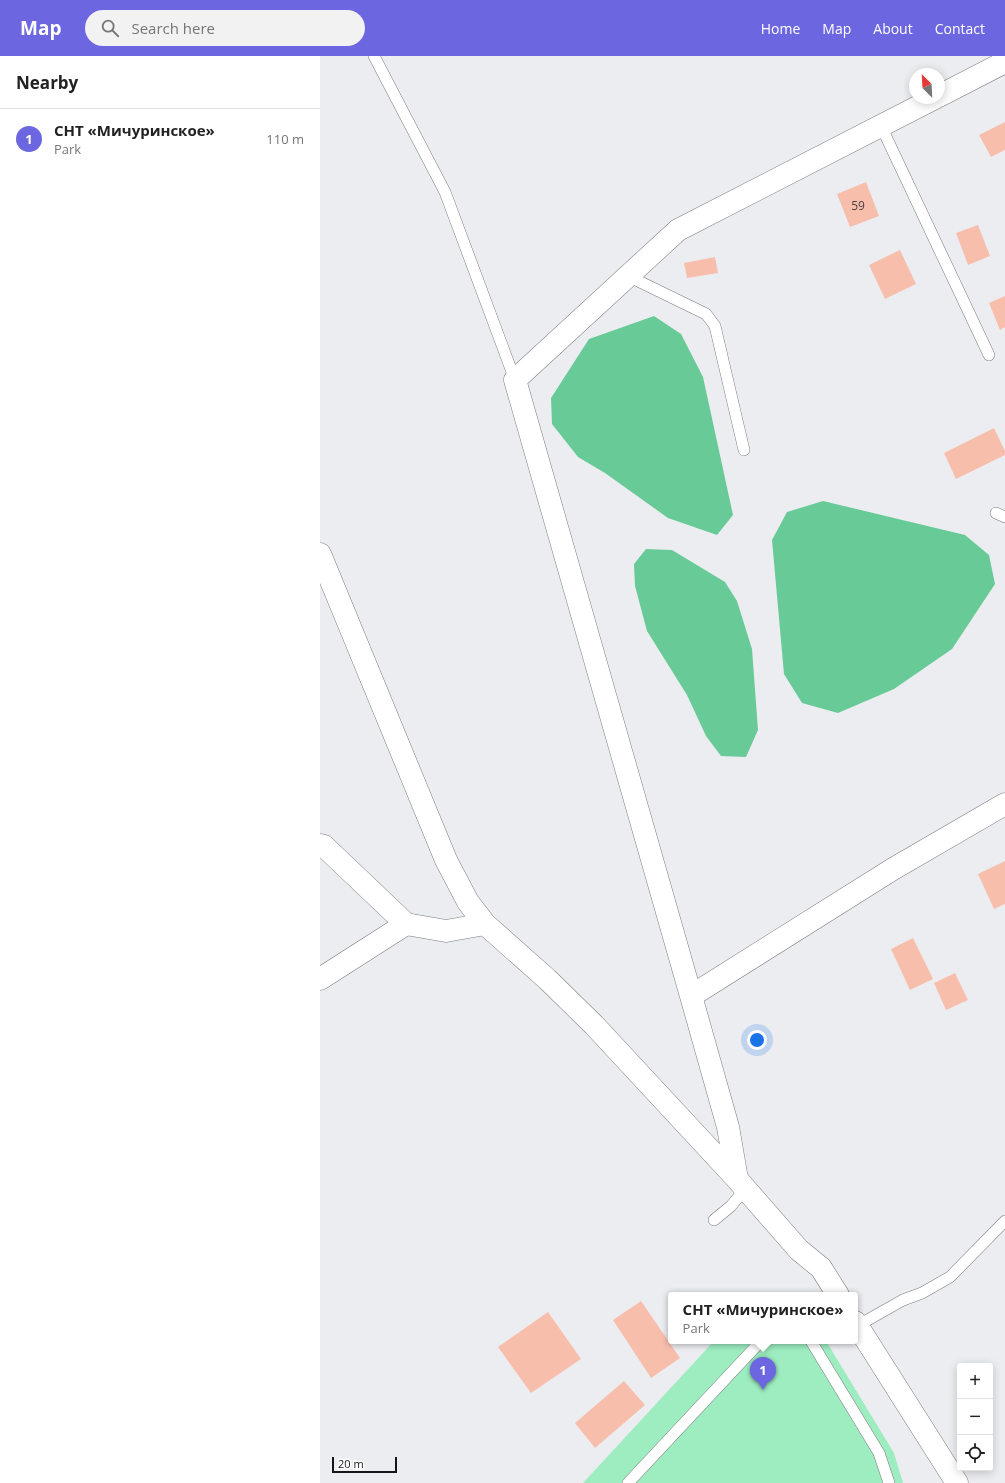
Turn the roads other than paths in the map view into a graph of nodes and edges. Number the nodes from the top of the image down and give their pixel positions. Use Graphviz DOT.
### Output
graph roads {
  1 [pos="374,56"];
  2 [pos="1005,62"];
  3 [pos="945,93"];
  4 [pos="923,104"];
  5 [pos="881,126"];
  6 [pos="628,276"];
  7 [pos="989,355"];
  8 [pos="515,380"];
  9 [pos="744,450"];
  10 [pos="322,562"];
  11 [pos="1005,804"];
  12 [pos="320,845"];
  13 [pos="406,924"];
  14 [pos="485,924"];
  15 [pos="320,979"];
  16 [pos="691,996"];
  17 [pos="741,1184"];
  18 [pos="714,1220"];
  19 [pos="1005,1221"];
  20 [pos="836,1292"];
  21 [pos="858,1323"];
  22 [pos="858,1327"];
  23 [pos="758,1344"];
  24 [pos="812,1344"];
  25 [pos="628,1483"];
  26 [pos="889,1483"];
  27 [pos="957,1483"];
  1 -- 8 [label="lane"];
  2 -- 3 [label="street"];
  4 -- 5 [label="street"];
  5 -- 6 [label="street"];
  5 -- 7 [label="lane"];
  6 -- 8 [label="street"];
  6 -- 9 [label="lane"];
  8 -- 16 [label="street"];
  10 -- 14 [label="street"];
  11 -- 16 [label="street"];
  12 -- 13 [label="street"];
  13 -- 14 [label="street"];
  13 -- 15 [label="street"];
  14 -- 17 [label="street"];
  16 -- 17 [label="street"];
  17 -- 18 [label="lane"];
  17 -- 20 [label="street"];
  19 -- 21 [label="lane"];
  22 -- 27 [label="street"];
  23 -- 25 [label="lane"];
  24 -- 26 [label="lane"];
}
